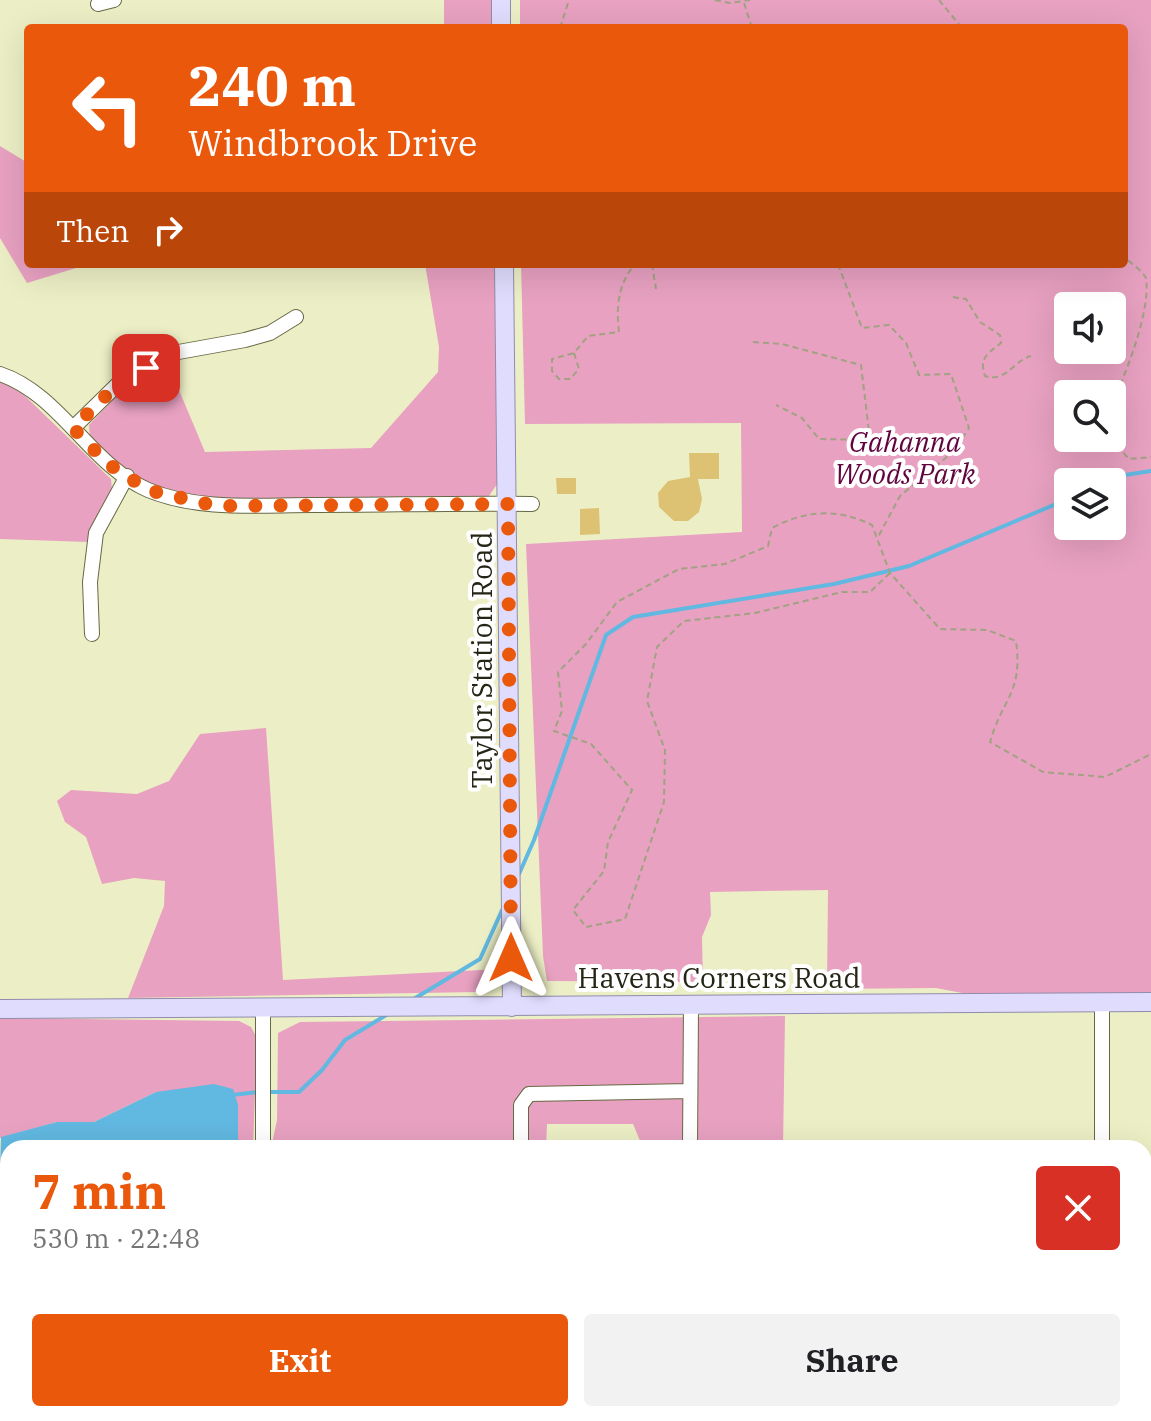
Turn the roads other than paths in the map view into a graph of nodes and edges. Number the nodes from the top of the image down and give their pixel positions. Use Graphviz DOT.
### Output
graph roads {
  1 [pos="114,0"];
  2 [pos="501,0"];
  3 [pos="98,4"];
  4 [pos="501,24"];
  5 [pos="504,268"];
  6 [pos="296,317"];
  7 [pos="0,374"];
  8 [pos="73,428"];
  9 [pos="127,476"];
  10 [pos="508,504"];
  11 [pos="532,504"];
  12 [pos="92,634"];
  13 [pos="1102,1002"];
  14 [pos="1151,1002"];
  15 [pos="691,1006"];
  16 [pos="263,1007"];
  17 [pos="512,1007"];
  18 [pos="0,1009"];
  19 [pos="690,1091"];
  20 [pos="263,1140"];
  21 [pos="521,1140"];
  22 [pos="690,1140"];
  23 [pos="1102,1140"];
  1 -- 3 [label="street"];
  2 -- 4 [label="main road"];
  5 -- 10 [label="main road, Taylor Station Road"];
  6 -- 8 [label="street"];
  7 -- 8 [label="street"];
  8 -- 9 [label="street"];
  9 -- 10 [label="street"];
  9 -- 12 [label="street"];
  10 -- 11 [label="street"];
  10 -- 17 [label="main road, Taylor Station Road"];
  13 -- 14 [label="main road, Havens Corners Road"];
  13 -- 15 [label="main road, Havens Corners Road"];
  13 -- 23 [label="street"];
  15 -- 17 [label="main road, Havens Corners Road"];
  15 -- 19 [label="street"];
  16 -- 17 [label="main road, Havens Corners Road"];
  16 -- 18 [label="main road, Havens Corners Road"];
  16 -- 20 [label="street"];
  19 -- 21 [label="street"];
  19 -- 22 [label="street"];
}
